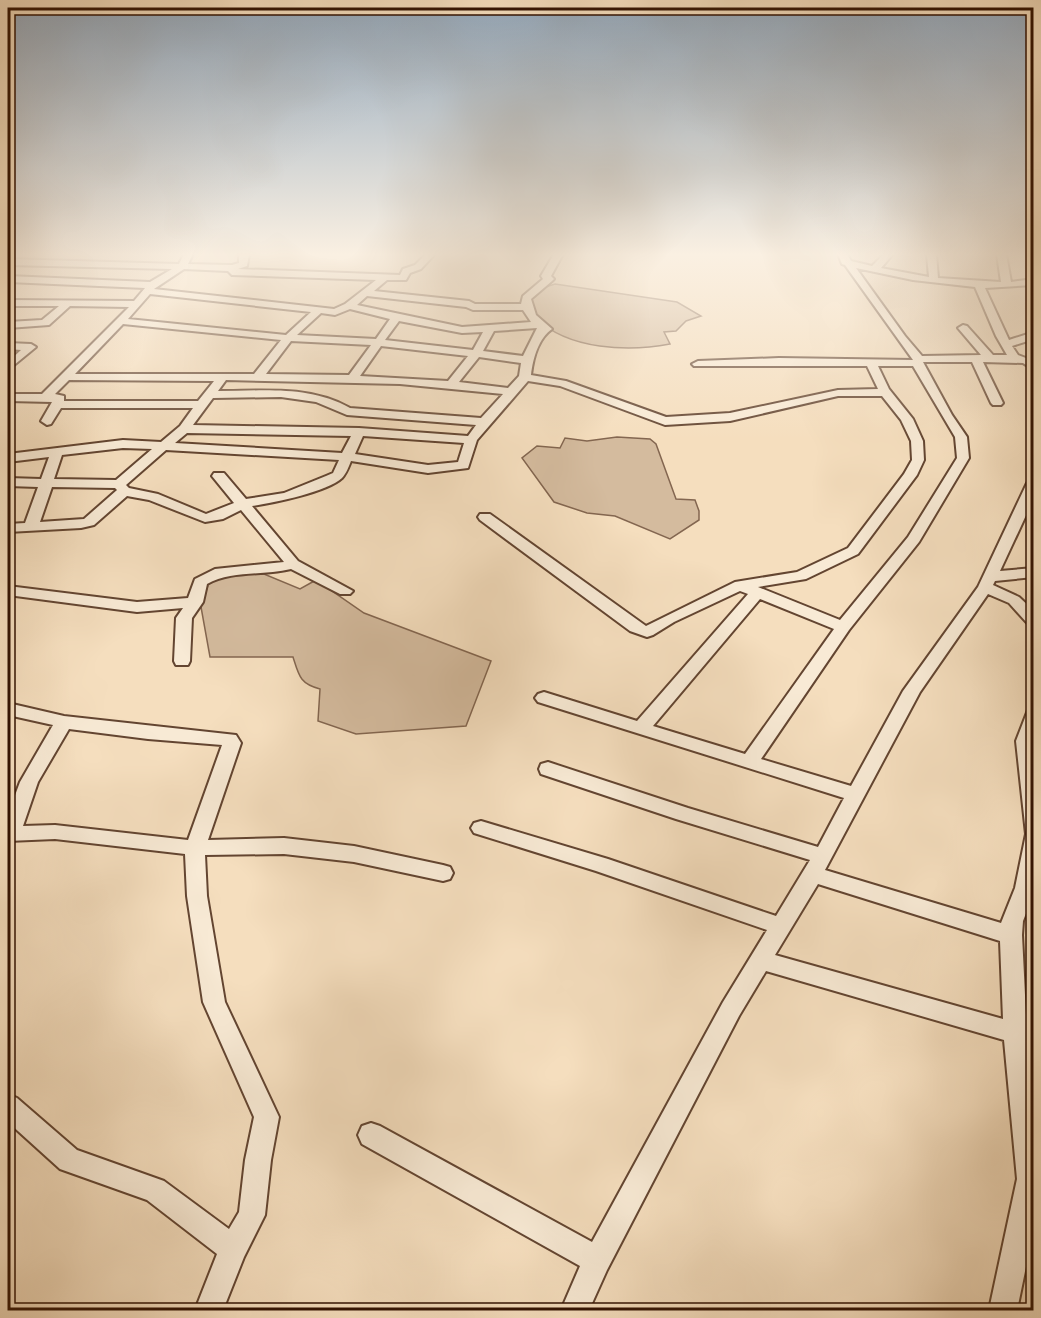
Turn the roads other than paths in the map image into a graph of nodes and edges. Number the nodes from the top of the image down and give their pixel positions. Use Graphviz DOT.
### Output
graph roads {
  1 [pos="54,316"];
  2 [pos="125,316"];
  3 [pos="313,316"];
  4 [pos="397,316"];
  5 [pos="532,316"];
  6 [pos="885,316"];
  7 [pos="992,316"];
  8 [pos="120,321"];
  9 [pos="8,325"];
  10 [pos="540,325"];
  11 [pos="963,328"];
  12 [pos="490,329"];
  13 [pos="1034,335"];
  14 [pos="288,338"];
  15 [pos="377,342"];
  16 [pos="1006,345"];
  17 [pos="8,346"];
  18 [pos="476,354"];
  19 [pos="990,358"];
  20 [pos="1014,358"];
  21 [pos="976,359"];
  22 [pos="527,360"];
  23 [pos="918,361"];
  24 [pos="871,363"];
  25 [pos="698,364"];
  26 [pos="8,367"];
  27 [pos="1034,367"];
  28 [pos="67,377"];
  29 [pos="525,377"];
  30 [pos="257,378"];
  31 [pos="353,378"];
  32 [pos="220,379"];
  33 [pos="452,384"];
  34 [pos="511,392"];
  35 [pos="886,392"];
  36 [pos="46,397"];
  37 [pos="9,400"];
  38 [pos="206,400"];
  39 [pos="997,403"];
  40 [pos="58,404"];
  41 [pos="47,421"];
  42 [pos="484,422"];
  43 [pos="184,429"];
  44 [pos="359,432"];
  45 [pos="471,440"];
  46 [pos="162,446"];
  47 [pos="57,452"];
  48 [pos="348,457"];
  49 [pos="8,458"];
  50 [pos="219,476"];
  51 [pos="8,482"];
  52 [pos="48,482"];
  53 [pos="1034,483"];
  54 [pos="122,487"];
  55 [pos="243,504"];
  56 [pos="485,517"];
  57 [pos="31,527"];
  58 [pos="8,528"];
  59 [pos="293,564"];
  60 [pos="1034,572"];
  61 [pos="987,582"];
  62 [pos="740,585"];
  63 [pos="8,591"];
  64 [pos="345,591"];
  65 [pos="758,592"];
  66 [pos="195,602"];
  67 [pos="1034,621"];
  68 [pos="843,627"];
  69 [pos="182,661"];
  70 [pos="544,698"];
  71 [pos="8,709"];
  72 [pos="1034,714"];
  73 [pos="64,722"];
  74 [pos="640,729"];
  75 [pos="1029,741"];
  76 [pos="748,763"];
  77 [pos="548,769"];
  78 [pos="856,795"];
  79 [pos="481,828"];
  80 [pos="1034,830"];
  81 [pos="1034,838"];
  82 [pos="195,848"];
  83 [pos="817,865"];
  84 [pos="443,873"];
  85 [pos="1029,890"];
  86 [pos="781,926"];
  87 [pos="1011,935"];
  88 [pos="760,960"];
  89 [pos="1022,1035"];
  90 [pos="8,1106"];
  91 [pos="371,1135"];
  92 [pos="233,1249"];
  93 [pos="597,1260"];
  94 [pos="209,1311"];
  95 [pos="575,1311"];
  96 [pos="1004,1311"];
  1 -- 9 [label="street"];
  2 -- 8 [label="street"];
  3 -- 14 [label="street"];
  4 -- 12 [label="street"];
  4 -- 15 [label="street"];
  5 -- 10 [label="street"];
  6 -- 23 [label="street"];
  7 -- 16 [label="street"];
  8 -- 14 [label="street"];
  8 -- 28 [label="street"];
  10 -- 12 [label="street"];
  10 -- 22 [label="street"];
  11 -- 19 [label="street"];
  12 -- 18 [label="street"];
  13 -- 16 [label="street"];
  14 -- 15 [label="street"];
  14 -- 30 [label="street"];
  15 -- 18 [label="street"];
  15 -- 31 [label="street"];
  16 -- 20 [label="street"];
  17 -- 26 [label="street"];
  18 -- 22 [label="street"];
  18 -- 33 [label="street"];
  19 -- 20 [label="street"];
  19 -- 21 [label="street"];
  20 -- 27 [label="street"];
  21 -- 23 [label="street"];
  21 -- 39 [label="street"];
  22 -- 29 [label="street"];
  23 -- 24 [label="street"];
  23 -- 68 [label="street"];
  24 -- 25 [label="street"];
  24 -- 35 [label="street"];
  28 -- 32 [label="street"];
  28 -- 36 [label="street"];
  29 -- 34 [label="street"];
  29 -- 35 [label="street"];
  30 -- 31 [label="street"];
  30 -- 32 [label="street"];
  31 -- 33 [label="street"];
  32 -- 38 [label="street"];
  33 -- 34 [label="street"];
  34 -- 42 [label="street"];
  35 -- 62 [label="street"];
  36 -- 37 [label="street"];
  36 -- 40 [label="street"];
  38 -- 40 [label="street"];
  38 -- 42 [label="street"];
  38 -- 43 [label="street"];
  40 -- 41 [label="street"];
  42 -- 45 [label="street"];
  43 -- 44 [label="street"];
  43 -- 46 [label="street"];
  44 -- 45 [label="street"];
  44 -- 48 [label="street"];
  45 -- 48 [label="street"];
  46 -- 47 [label="street"];
  46 -- 48 [label="street"];
  46 -- 54 [label="street"];
  47 -- 49 [label="street"];
  47 -- 52 [label="street"];
  48 -- 55 [label="street"];
  50 -- 55 [label="street"];
  51 -- 52 [label="street"];
  52 -- 54 [label="street"];
  52 -- 57 [label="street"];
  53 -- 61 [label="street"];
  54 -- 55 [label="street"];
  54 -- 57 [label="street"];
  55 -- 59 [label="street"];
  56 -- 62 [label="street"];
  57 -- 58 [label="street"];
  59 -- 64 [label="street"];
  59 -- 66 [label="street"];
  60 -- 61 [label="street"];
  61 -- 67 [label="street"];
  61 -- 78 [label="street"];
  62 -- 65 [label="street"];
  63 -- 66 [label="street"];
  65 -- 68 [label="street"];
  65 -- 74 [label="street"];
  66 -- 69 [label="street"];
  68 -- 76 [label="street"];
  70 -- 74 [label="street"];
  71 -- 73 [label="street"];
  72 -- 75 [label="street"];
  73 -- 82 [label="street"];
  73 -- 82 [label="street"];
  74 -- 76 [label="street"];
  75 -- 80 [label="street"];
  76 -- 78 [label="street"];
  77 -- 83 [label="street"];
  78 -- 83 [label="street"];
  79 -- 86 [label="street"];
  81 -- 85 [label="street"];
  82 -- 84 [label="street"];
  82 -- 92 [label="street"];
  83 -- 86 [label="street"];
  83 -- 87 [label="street"];
  85 -- 87 [label="street"];
  86 -- 88 [label="street"];
  87 -- 89 [label="street"];
  88 -- 89 [label="street"];
  88 -- 93 [label="street"];
  89 -- 96 [label="street"];
  90 -- 92 [label="street"];
  91 -- 93 [label="street"];
  92 -- 94 [label="street"];
  93 -- 95 [label="street"];
}
